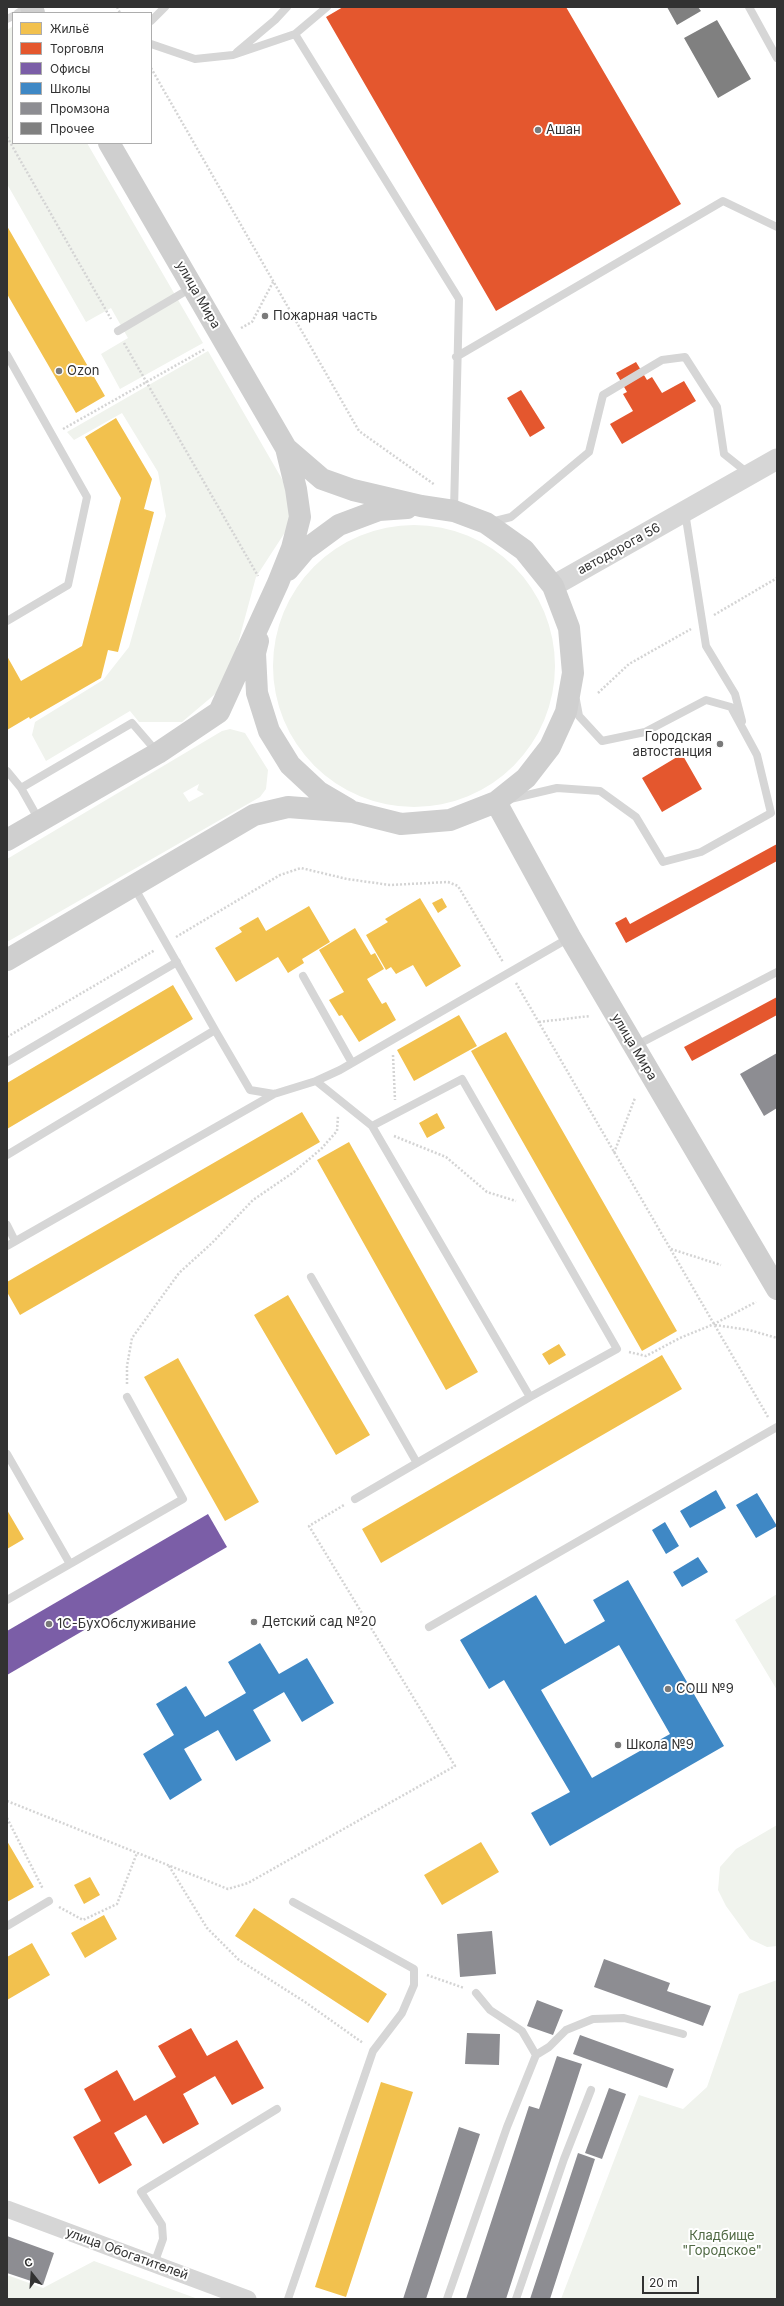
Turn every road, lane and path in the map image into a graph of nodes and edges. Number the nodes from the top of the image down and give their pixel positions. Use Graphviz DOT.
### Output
graph roads {
  1 [pos="30,7"];
  2 [pos="165,7"];
  3 [pos="287,7"];
  4 [pos="327,7"];
  5 [pos="749,7"];
  6 [pos="20,12"];
  7 [pos="152,20"];
  8 [pos="295,34"];
  9 [pos="152,44"];
  10 [pos="233,55"];
  11 [pos="777,58"];
  12 [pos="152,70"];
  13 [pos="7,137"];
  14 [pos="110,144"];
  15 [pos="777,226"];
  16 [pos="193,287"];
  17 [pos="118,332"];
  18 [pos="7,355"];
  19 [pos="456,357"];
  20 [pos="146,382"];
  21 [pos="52,435"];
  22 [pos="286,448"];
  23 [pos="777,459"];
  24 [pos="750,475"];
  25 [pos="435,484"];
  26 [pos="421,506"];
  27 [pos="454,511"];
  28 [pos="685,512"];
  29 [pos="486,523"];
  30 [pos="777,578"];
  31 [pos="553,586"];
  32 [pos="271,598"];
  33 [pos="7,621"];
  34 [pos="702,622"];
  35 [pos="573,674"];
  36 [pos="598,693"];
  37 [pos="744,730"];
  38 [pos="158,753"];
  39 [pos="7,771"];
  40 [pos="21,788"];
  41 [pos="496,802"];
  42 [pos="353,812"];
  43 [pos="40,821"];
  44 [pos="7,840"];
  45 [pos="134,887"];
  46 [pos="570,937"];
  47 [pos="166,943"];
  48 [pos="7,960"];
  49 [pos="177,962"];
  50 [pos="510,972"];
  51 [pos="777,972"];
  52 [pos="303,976"];
  53 [pos="590,1016"];
  54 [pos="539,1022"];
  55 [pos="215,1030"];
  56 [pos="7,1037"];
  57 [pos="391,1040"];
  58 [pos="634,1046"];
  59 [pos="7,1062"];
  60 [pos="352,1063"];
  61 [pos="316,1081"];
  62 [pos="274,1094"];
  63 [pos="635,1098"];
  64 [pos="340,1100"];
  65 [pos="396,1114"];
  66 [pos="372,1126"];
  67 [pos="614,1152"];
  68 [pos="7,1155"];
  69 [pos="534,1206"];
  70 [pos="7,1225"];
  71 [pos="15,1241"];
  72 [pos="7,1246"];
  73 [pos="670,1249"];
  74 [pos="721,1265"];
  75 [pos="311,1277"];
  76 [pos="777,1287"];
  77 [pos="756,1302"];
  78 [pos="714,1324"];
  79 [pos="777,1338"];
  80 [pos="617,1349"];
  81 [pos="127,1397"];
  82 [pos="530,1398"];
  83 [pos="776,1428"];
  84 [pos="7,1454"];
  85 [pos="417,1463"];
  86 [pos="355,1499"];
  87 [pos="70,1564"];
  88 [pos="7,1600"];
  89 [pos="429,1627"];
  90 [pos="7,1801"];
  91 [pos="7,1818"];
  92 [pos="137,1853"];
  93 [pos="169,1866"];
  94 [pos="49,1901"];
  95 [pos="293,1902"];
  96 [pos="7,1926"];
  97 [pos="414,1972"];
  98 [pos="476,1993"];
  99 [pos="683,2034"];
  100 [pos="373,2050"];
  101 [pos="536,2054"];
  102 [pos="591,2090"];
  103 [pos="277,2108"];
  104 [pos="7,2209"];
  105 [pos="154,2264"];
  106 [pos="248,2299"];
  107 [pos="288,2299"];
  108 [pos="447,2299"];
  109 [pos="516,2299"];
  1 -- 6 [label="lane"];
  2 -- 7 [label="lane"];
  3 -- 10 [label="lane"];
  4 -- 8 [label="lane"];
  5 -- 11 [label="lane"];
  8 -- 10 [label="lane"];
  8 -- 19 [label="lane"];
  9 -- 10 [label="lane"];
  12 -- 25 [label="path"];
  13 -- 17 [label="path"];
  14 -- 16 [label="main road, улица Мира"];
  15 -- 19 [label="lane"];
  16 -- 17 [label="lane"];
  16 -- 22 [label="main road, улица Мира"];
  17 -- 20 [label="path"];
  18 -- 21 [label="lane"];
  19 -- 27 [label="lane"];
  20 -- 21 [label="path"];
  20 -- 32 [label="path"];
  21 -- 33 [label="lane"];
  22 -- 26 [label="main road"];
  22 -- 32 [label="main road"];
  23 -- 24 [label="street"];
  24 -- 28 [label="street"];
  24 -- 29 [label="lane"];
  26 -- 27 [label="main road"];
  26 -- 32 [label="main road"];
  27 -- 29 [label="main road"];
  28 -- 31 [label="street, автодорога 56"];
  28 -- 34 [label="lane"];
  29 -- 31 [label="main road"];
  30 -- 34 [label="path"];
  31 -- 35 [label="main road"];
  32 -- 38 [label="main road"];
  32 -- 42 [label="main road"];
  34 -- 36 [label="path"];
  34 -- 37 [label="lane"];
  35 -- 37 [label="lane"];
  35 -- 41 [label="main road"];
  37 -- 41 [label="lane"];
  38 -- 40 [label="lane"];
  38 -- 43 [label="main road"];
  39 -- 40 [label="lane"];
  40 -- 43 [label="lane"];
  41 -- 42 [label="main road"];
  41 -- 46 [label="main road, улица Мира"];
  42 -- 45 [label="main road"];
  43 -- 44 [label="main road"];
  45 -- 47 [label="lane"];
  45 -- 48 [label="main road"];
  46 -- 50 [label="lane"];
  46 -- 58 [label="main road, улица Мира"];
  47 -- 49 [label="lane"];
  47 -- 50 [label="path"];
  47 -- 56 [label="path"];
  49 -- 55 [label="lane"];
  49 -- 59 [label="lane"];
  50 -- 54 [label="path"];
  50 -- 57 [label="lane"];
  51 -- 58 [label="lane"];
  52 -- 60 [label="lane"];
  53 -- 54 [label="path"];
  54 -- 67 [label="path"];
  55 -- 62 [label="lane"];
  55 -- 68 [label="lane"];
  57 -- 60 [label="lane"];
  57 -- 65 [label="path"];
  58 -- 76 [label="main road, улица Мира"];
  60 -- 61 [label="lane"];
  61 -- 62 [label="lane"];
  61 -- 64 [label="lane"];
  62 -- 71 [label="lane"];
  63 -- 67 [label="path"];
  64 -- 66 [label="lane"];
  64 -- 81 [label="path"];
  65 -- 66 [label="lane"];
  65 -- 69 [label="lane"];
  66 -- 69 [label="path"];
  66 -- 82 [label="lane"];
  67 -- 73 [label="path"];
  69 -- 80 [label="lane"];
  70 -- 71 [label="lane"];
  71 -- 72 [label="lane"];
  73 -- 74 [label="path"];
  73 -- 78 [label="path"];
  75 -- 85 [label="lane"];
  77 -- 78 [label="path"];
  78 -- 79 [label="path"];
  78 -- 80 [label="path"];
  78 -- 83 [label="path"];
  80 -- 82 [label="lane"];
  81 -- 87 [label="lane"];
  82 -- 85 [label="lane"];
  83 -- 89 [label="lane"];
  84 -- 87 [label="lane"];
  85 -- 86 [label="lane"];
  86 -- 93 [label="path"];
  87 -- 88 [label="lane"];
  90 -- 92 [label="path"];
  91 -- 94 [label="path"];
  92 -- 93 [label="path"];
  92 -- 94 [label="path"];
  93 -- 100 [label="path"];
  94 -- 96 [label="lane"];
  95 -- 97 [label="lane"];
  97 -- 98 [label="path"];
  97 -- 100 [label="lane"];
  98 -- 101 [label="lane"];
  99 -- 101 [label="lane"];
  100 -- 107 [label="lane"];
  101 -- 108 [label="lane"];
  102 -- 109 [label="lane"];
  103 -- 105 [label="lane"];
  104 -- 105 [label="street, улица Обогатителей"];
  105 -- 106 [label="street, улица Обогатителей"];
}
